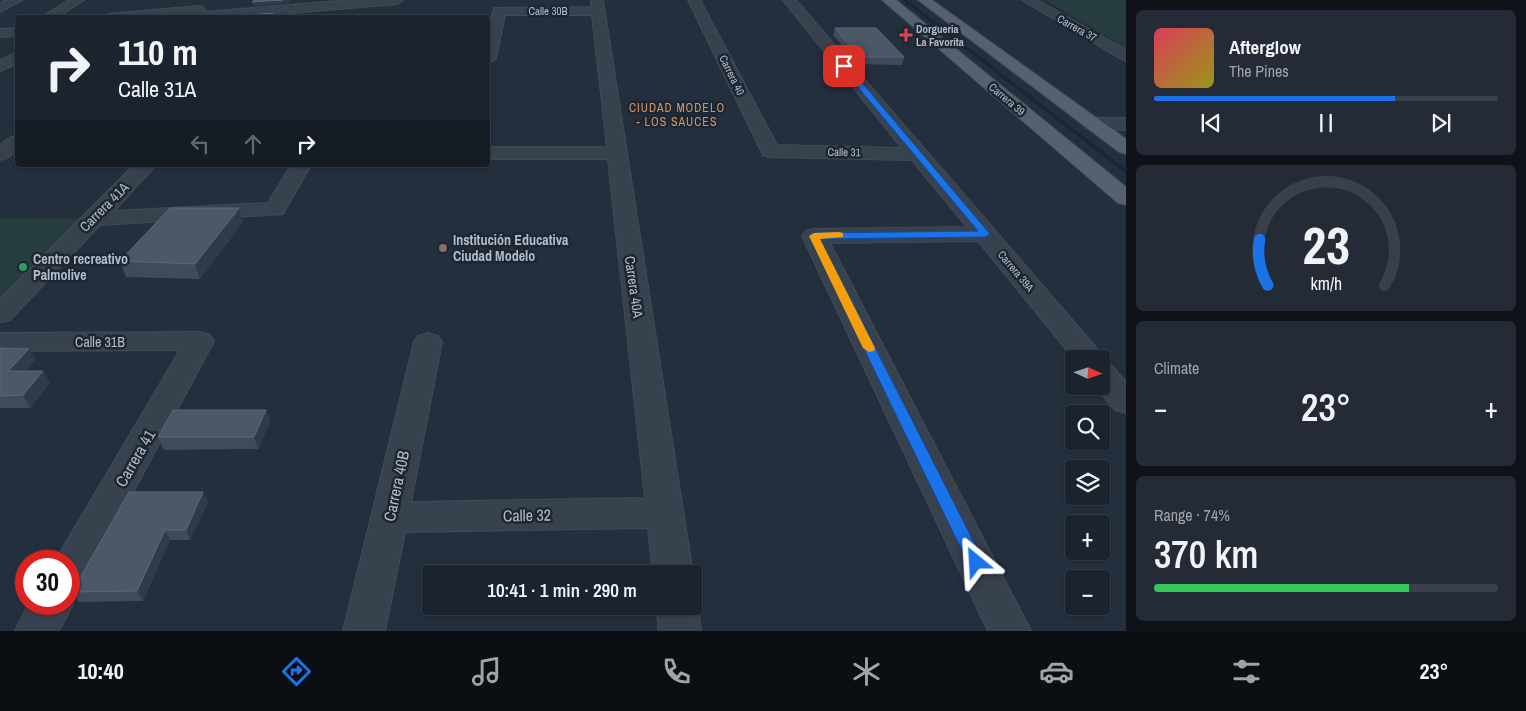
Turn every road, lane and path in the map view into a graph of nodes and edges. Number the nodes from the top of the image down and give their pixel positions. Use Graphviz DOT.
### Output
graph roads {
  1 [pos="16,0"];
  2 [pos="78,0"];
  3 [pos="198,0"];
  4 [pos="322,0"];
  5 [pos="390,0"];
  6 [pos="397,0"];
  7 [pos="694,0"];
  8 [pos="789,0"];
  9 [pos="888,0"];
  10 [pos="924,0"];
  11 [pos="1028,0"];
  12 [pos="305,3"];
  13 [pos="598,5"];
  14 [pos="0,8"];
  15 [pos="51,15"];
  16 [pos="179,15"];
  17 [pos="294,15"];
  18 [pos="15,25"];
  19 [pos="0,27"];
  20 [pos="15,32"];
  21 [pos="0,33"];
  22 [pos="490,49"];
  23 [pos="1126,56"];
  24 [pos="1093,124"];
  25 [pos="1126,124"];
  26 [pos="15,143"];
  27 [pos="1126,148"];
  28 [pos="770,151"];
  29 [pos="490,153"];
  30 [pos="616,153"];
  31 [pos="0,154"];
  32 [pos="918,154"];
  33 [pos="144,167"];
  34 [pos="299,167"];
  35 [pos="1126,198"];
  36 [pos="92,219"];
  37 [pos="985,234"];
  38 [pos="0,314"];
  39 [pos="0,342"];
  40 [pos="200,342"];
  41 [pos="428,342"];
  42 [pos="1082,350"];
  43 [pos="1110,383"];
  44 [pos="1126,402"];
  45 [pos="665,513"];
  46 [pos="389,518"];
  47 [pos="80,555"];
  48 [pos="672,565"];
  49 [pos="45,615"];
  50 [pos="678,615"];
  51 [pos="36,631"];
  52 [pos="364,631"];
  53 [pos="680,631"];
  54 [pos="1010,631"];
  1 -- 14 [label="street"];
  2 -- 15 [label="street"];
  3 -- 16 [label="street"];
  4 -- 12 [label="street"];
  5 -- 6 [label="street"];
  5 -- 12 [label="street"];
  7 -- 28 [label="street, Carrera 40"];
  8 -- 32 [label="street, Carrera 39A"];
  9 -- 35 [label="main road, Carrera 39"];
  10 -- 24 [label="main road"];
  11 -- 23 [label="street, Carrera 37"];
  12 -- 16 [label="street"];
  12 -- 17 [label="street"];
  13 -- 22 [label="street, Calle 30B"];
  13 -- 30 [label="street, Carrera 40A"];
  18 -- 19 [label="street"];
  20 -- 21 [label="street"];
  24 -- 25 [label="street"];
  24 -- 27 [label="main road"];
  26 -- 31 [label="street"];
  28 -- 32 [label="street, Calle 31"];
  29 -- 30 [label="street"];
  30 -- 45 [label="street, Carrera 40A"];
  32 -- 37 [label="street, Carrera 39A"];
  33 -- 36 [label="street, Carrera 41A"];
  34 -- 36 [label="street"];
  36 -- 38 [label="street, Carrera 41A"];
  37 -- 42 [label="street, Carrera 39A"];
  37 -- 54 [label="street"];
  39 -- 40 [label="street, Calle 31B"];
  40 -- 47 [label="street, Carrera 41"];
  41 -- 46 [label="street, Carrera 40B"];
  43 -- 44 [label="street"];
  45 -- 46 [label="street, Calle 32"];
  45 -- 48 [label="street, Carrera 40A"];
  46 -- 52 [label="street, Carrera 40B"];
  49 -- 51 [label="street"];
  50 -- 53 [label="street"];
}
